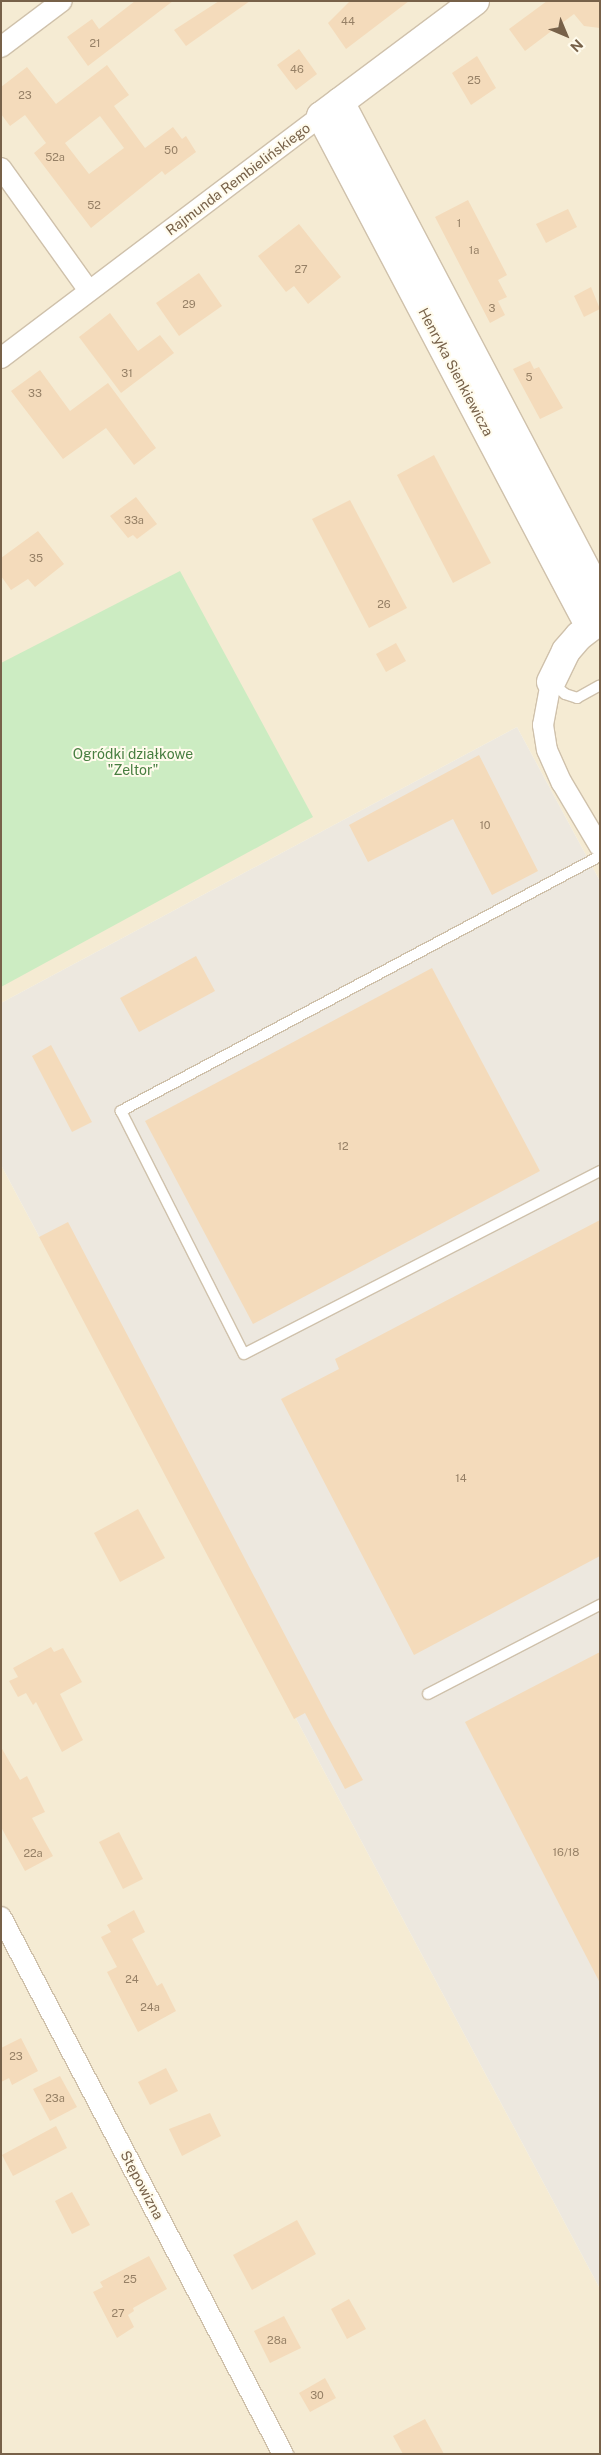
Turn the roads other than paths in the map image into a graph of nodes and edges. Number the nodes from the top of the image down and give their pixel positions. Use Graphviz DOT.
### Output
graph roads {
  1 [pos="62,1"];
  2 [pos="475,1"];
  3 [pos="1,47"];
  4 [pos="330,109"];
  5 [pos="1,168"];
  6 [pos="89,290"];
  7 [pos="1,358"];
  8 [pos="600,596"];
  9 [pos="595,624"];
  10 [pos="551,682"];
  11 [pos="600,685"];
  12 [pos="600,847"];
  13 [pos="600,856"];
  14 [pos="600,1171"];
  15 [pos="600,1606"];
  16 [pos="428,1694"];
  17 [pos="1,1917"];
  18 [pos="283,2454"];
  1 -- 3 [label="street"];
  2 -- 4 [label="street, Rajmunda Rembielińskiego"];
  4 -- 6 [label="street, Rajmunda Rembielińskiego"];
  4 -- 8 [label="street, Henryka Sienkiewicza"];
  4 -- 9 [label="street, Henryka Sienkiewicza"];
  5 -- 6 [label="street"];
  6 -- 7 [label="street, Rajmunda Rembielińskiego"];
  9 -- 10 [label="street, Henryka Sienkiewicza"];
  10 -- 11 [label="lane"];
  10 -- 12 [label="street, Henryka Sienkiewicza"];
  13 -- 14 [label="lane"];
  15 -- 16 [label="lane"];
  17 -- 18 [label="street, Stępowizna"];
}
